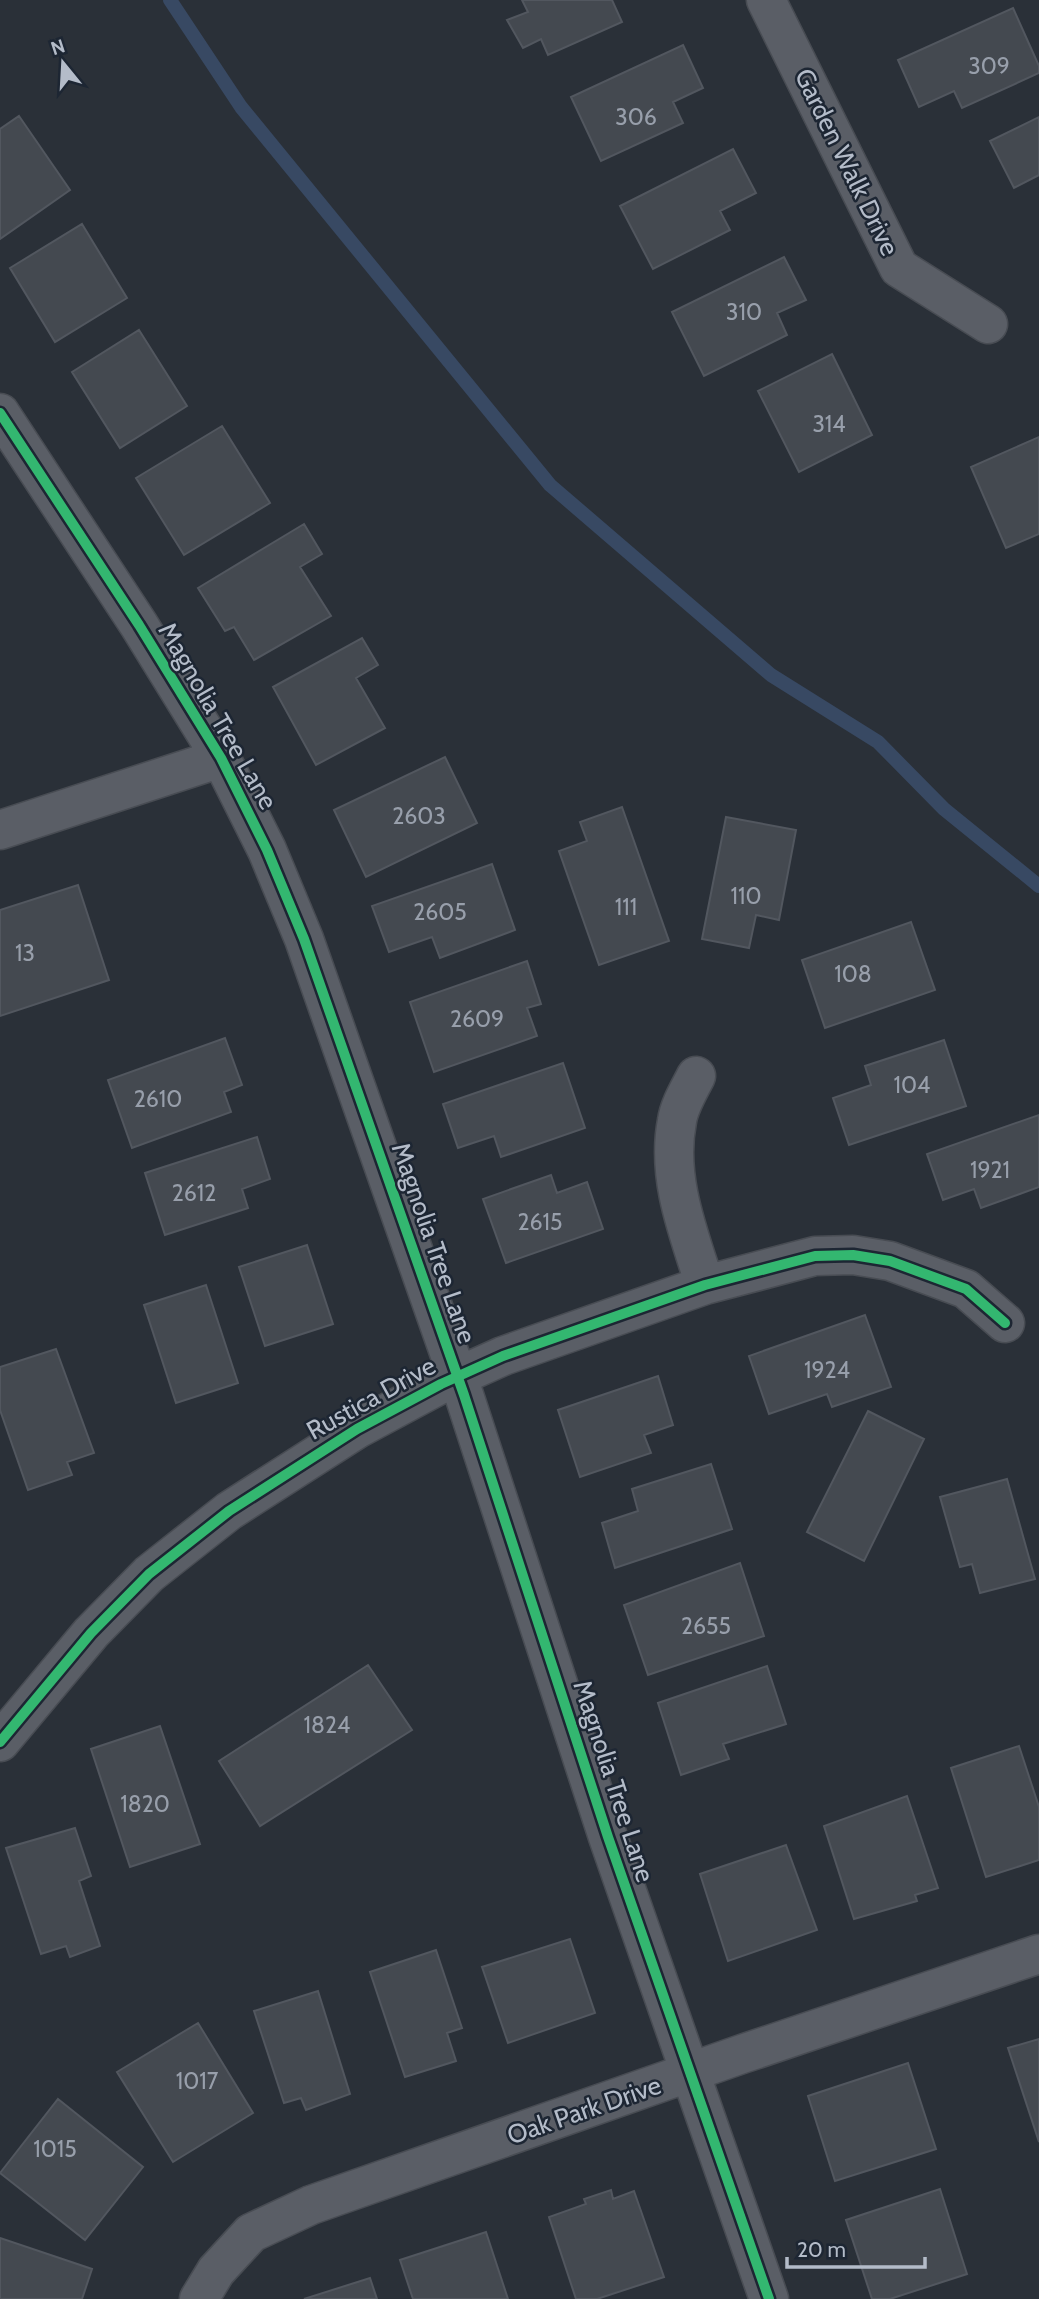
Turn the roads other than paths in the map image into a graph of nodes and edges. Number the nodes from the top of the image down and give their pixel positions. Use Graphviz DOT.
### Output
graph roads {
  1 [pos="766,0"];
  2 [pos="988,324"];
  3 [pos="0,412"];
  4 [pos="221,758"];
  5 [pos="0,830"];
  6 [pos="696,1076"];
  7 [pos="705,1285"];
  8 [pos="1005,1323"];
  9 [pos="457,1377"];
  10 [pos="0,1742"];
  11 [pos="1039,1954"];
  12 [pos="691,2074"];
  13 [pos="199,2299"];
  14 [pos="769,2299"];
  1 -- 2 [label="street, Garden Walk Drive"];
  3 -- 4 [label="street, Magnolia Tree Lane"];
  4 -- 5 [label="street"];
  4 -- 9 [label="street, Magnolia Tree Lane"];
  6 -- 7 [label="street"];
  7 -- 8 [label="street, Rustica Drive"];
  7 -- 9 [label="street, Rustica Drive"];
  9 -- 10 [label="street, Rustica Drive"];
  9 -- 12 [label="street, Magnolia Tree Lane"];
  11 -- 12 [label="street, Oak Park Drive"];
  12 -- 13 [label="street, Oak Park Drive"];
  12 -- 14 [label="street, Magnolia Tree Lane"];
}
